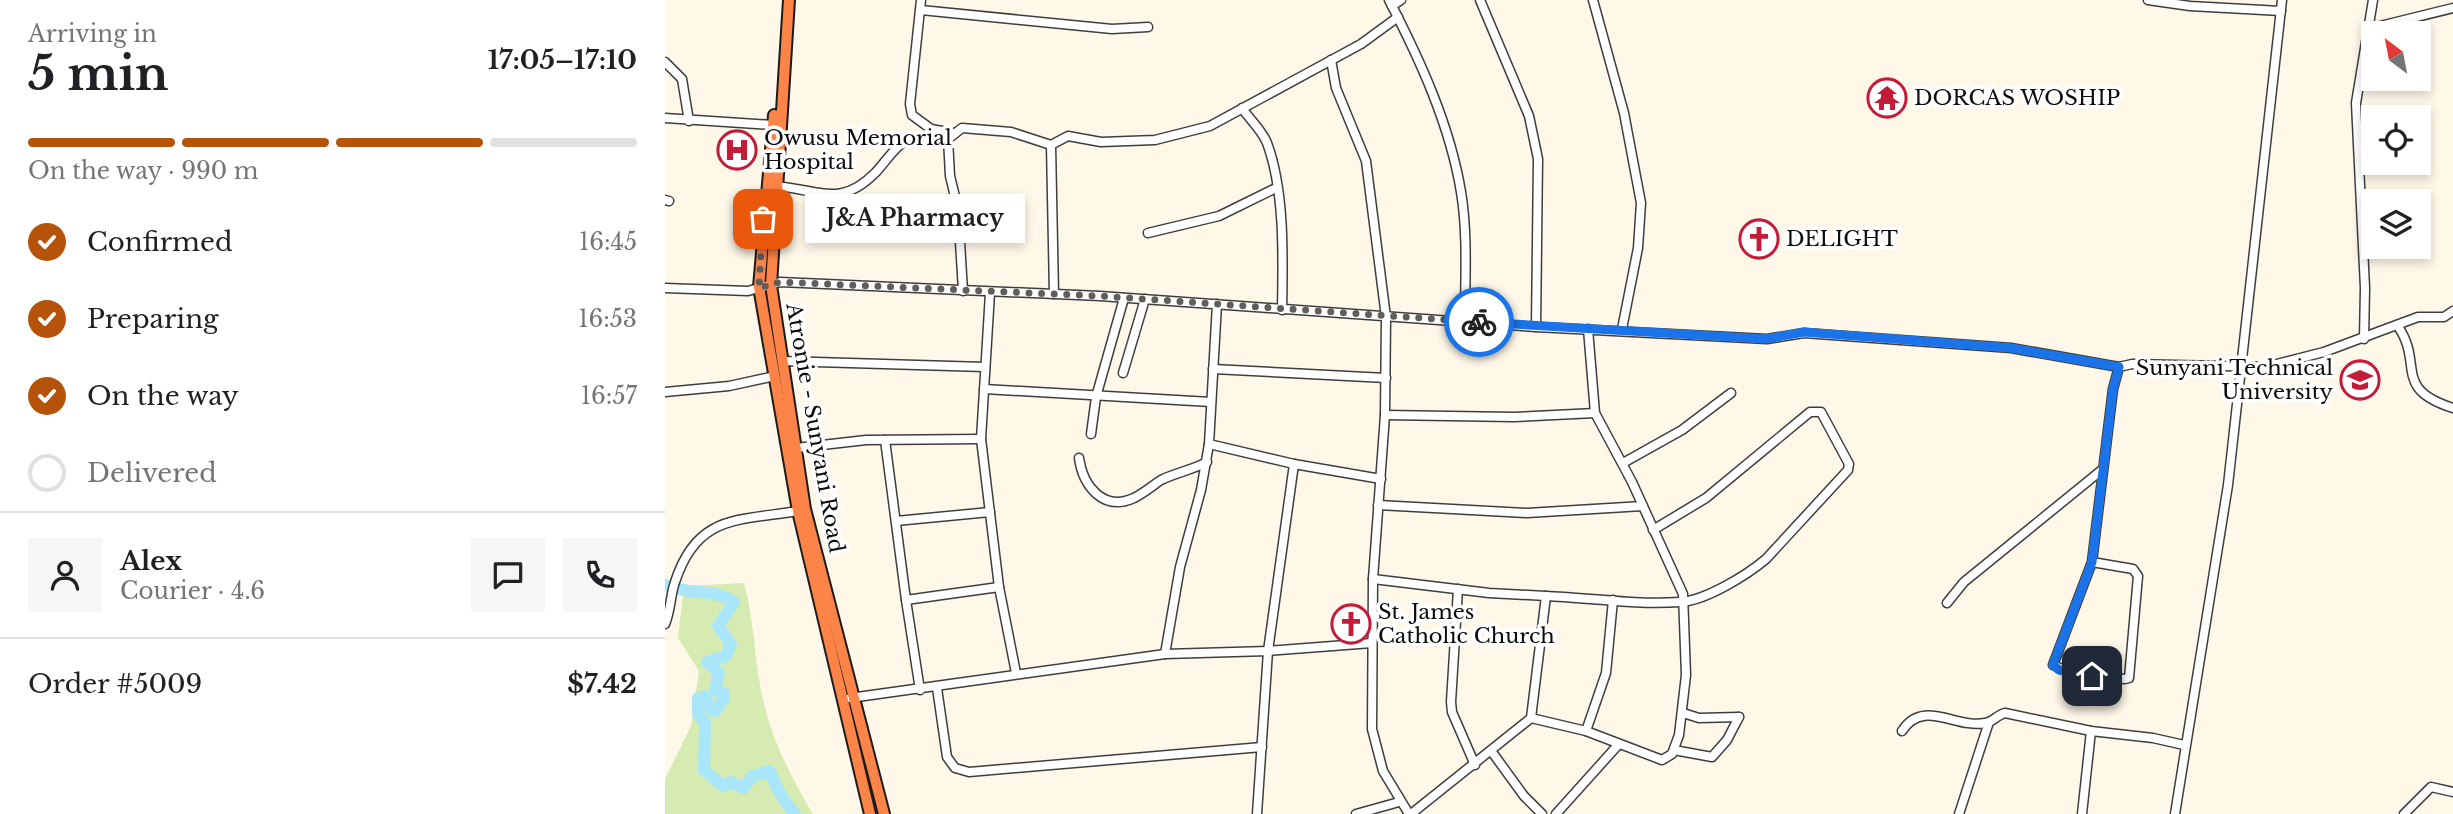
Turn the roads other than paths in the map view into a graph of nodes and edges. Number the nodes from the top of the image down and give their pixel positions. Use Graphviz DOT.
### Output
graph roads {
  1 [pos="782,0"];
  2 [pos="789,0"];
  3 [pos="921,0"];
  4 [pos="1401,0"];
  5 [pos="1480,0"];
  6 [pos="1593,0"];
  7 [pos="2148,0"];
  8 [pos="2282,0"];
  9 [pos="2373,0"];
  10 [pos="1391,3"];
  11 [pos="2453,8"];
  12 [pos="921,10"];
  13 [pos="2281,11"];
  14 [pos="1398,17"];
  15 [pos="2369,21"];
  16 [pos="2400,21"];
  17 [pos="1148,27"];
  18 [pos="1331,60"];
  19 [pos="665,62"];
  20 [pos="2361,62"];
  21 [pos="1242,108"];
  22 [pos="665,118"];
  23 [pos="689,121"];
  24 [pos="773,125"];
  25 [pos="951,136"];
  26 [pos="1051,145"];
  27 [pos="776,186"];
  28 [pos="1276,188"];
  29 [pos="1148,233"];
  30 [pos="765,286"];
  31 [pos="665,288"];
  32 [pos="963,291"];
  33 [pos="989,293"];
  34 [pos="1054,294"];
  35 [pos="1124,298"];
  36 [pos="1146,299"];
  37 [pos="1217,304"];
  38 [pos="1282,310"];
  39 [pos="2453,311"];
  40 [pos="1386,317"];
  41 [pos="1465,321"];
  42 [pos="2397,325"];
  43 [pos="1536,327"];
  44 [pos="1622,329"];
  45 [pos="1588,330"];
  46 [pos="2364,339"];
  47 [pos="782,361"];
  48 [pos="2119,367"];
  49 [pos="985,368"];
  50 [pos="2239,368"];
  51 [pos="1213,369"];
  52 [pos="1123,373"];
  53 [pos="775,376"];
  54 [pos="1386,379"];
  55 [pos="984,389"];
  56 [pos="665,392"];
  57 [pos="1731,393"];
  58 [pos="1096,397"];
  59 [pos="1211,402"];
  60 [pos="2453,408"];
  61 [pos="1595,413"];
  62 [pos="1385,415"];
  63 [pos="1091,434"];
  64 [pos="981,439"];
  65 [pos="885,440"];
  66 [pos="1209,444"];
  67 [pos="796,448"];
  68 [pos="1079,458"];
  69 [pos="1207,462"];
  70 [pos="1623,463"];
  71 [pos="1294,464"];
  72 [pos="2103,469"];
  73 [pos="1381,479"];
  74 [pos="1378,505"];
  75 [pos="1643,506"];
  76 [pos="798,511"];
  77 [pos="990,512"];
  78 [pos="896,521"];
  79 [pos="1653,530"];
  80 [pos="2092,562"];
  81 [pos="1373,579"];
  82 [pos="999,587"];
  83 [pos="1458,589"];
  84 [pos="1546,596"];
  85 [pos="906,600"];
  86 [pos="1613,600"];
  87 [pos="1683,603"];
  88 [pos="1947,603"];
  89 [pos="665,624"];
  90 [pos="1372,643"];
  91 [pos="1268,651"];
  92 [pos="1165,654"];
  93 [pos="1016,673"];
  94 [pos="937,688"];
  95 [pos="920,690"];
  96 [pos="848,699"];
  97 [pos="1683,713"];
  98 [pos="1531,718"];
  99 [pos="1989,722"];
  100 [pos="1586,731"];
  101 [pos="1902,731"];
  102 [pos="2091,731"];
  103 [pos="1618,745"];
  104 [pos="2184,745"];
  105 [pos="1262,747"];
  106 [pos="1674,750"];
  107 [pos="1492,752"];
  108 [pos="1475,765"];
  109 [pos="2453,792"];
  110 [pos="1399,803"];
  111 [pos="870,814"];
  112 [pos="884,814"];
  113 [pos="1257,814"];
  114 [pos="1356,814"];
  115 [pos="1410,814"];
  116 [pos="1542,814"];
  117 [pos="1556,814"];
  118 [pos="1959,814"];
  119 [pos="2082,814"];
  120 [pos="2175,814"];
  121 [pos="2404,814"];
  1 -- 24 [label="highway"];
  2 -- 27 [label="highway, Atronie - Sunyani Road"];
  3 -- 12 [label="street"];
  4 -- 10 [label="street"];
  5 -- 43 [label="street"];
  6 -- 44 [label="street"];
  7 -- 13 [label="street"];
  8 -- 13 [label="street"];
  9 -- 15 [label="street"];
  10 -- 14 [label="street"];
  11 -- 16 [label="street"];
  12 -- 17 [label="street"];
  12 -- 25 [label="street"];
  13 -- 50 [label="street"];
  14 -- 18 [label="street"];
  14 -- 41 [label="street"];
  18 -- 21 [label="street"];
  18 -- 40 [label="street"];
  19 -- 23 [label="street"];
  20 -- 46 [label="street"];
  21 -- 26 [label="street"];
  21 -- 28 [label="street"];
  22 -- 23 [label="street"];
  23 -- 24 [label="street"];
  24 -- 30 [label="highway"];
  25 -- 26 [label="street"];
  25 -- 27 [label="street"];
  25 -- 32 [label="street"];
  26 -- 34 [label="street"];
  27 -- 30 [label="highway, Atronie - Sunyani Road"];
  28 -- 29 [label="street"];
  28 -- 38 [label="street"];
  30 -- 31 [label="street"];
  30 -- 32 [label="street"];
  30 -- 47 [label="highway, Atronie - Sunyani Road"];
  30 -- 53 [label="highway"];
  32 -- 33 [label="street"];
  33 -- 34 [label="street"];
  33 -- 49 [label="street"];
  34 -- 35 [label="street"];
  35 -- 36 [label="street"];
  35 -- 58 [label="street"];
  36 -- 37 [label="street"];
  36 -- 52 [label="street"];
  37 -- 38 [label="street"];
  37 -- 51 [label="street"];
  38 -- 40 [label="street"];
  39 -- 42 [label="street"];
  40 -- 41 [label="street"];
  40 -- 54 [label="street"];
  41 -- 43 [label="street"];
  42 -- 46 [label="street"];
  42 -- 60 [label="street"];
  43 -- 45 [label="street"];
  44 -- 45 [label="street"];
  44 -- 48 [label="street"];
  45 -- 61 [label="street"];
  46 -- 50 [label="street"];
  47 -- 49 [label="street"];
  47 -- 67 [label="highway, Atronie - Sunyani Road"];
  48 -- 50 [label="street"];
  48 -- 72 [label="street"];
  49 -- 55 [label="street"];
  50 -- 104 [label="street"];
  51 -- 54 [label="street"];
  51 -- 59 [label="street"];
  53 -- 56 [label="street"];
  53 -- 76 [label="highway"];
  54 -- 62 [label="street"];
  55 -- 58 [label="street"];
  55 -- 64 [label="street"];
  57 -- 70 [label="street"];
  58 -- 59 [label="street"];
  58 -- 63 [label="street"];
  59 -- 66 [label="street"];
  61 -- 62 [label="street"];
  61 -- 70 [label="street"];
  62 -- 73 [label="street"];
  64 -- 65 [label="street"];
  64 -- 77 [label="street"];
  65 -- 67 [label="street"];
  65 -- 78 [label="street"];
  66 -- 69 [label="street"];
  66 -- 71 [label="street"];
  67 -- 96 [label="highway, Atronie - Sunyani Road"];
  68 -- 69 [label="street"];
  69 -- 92 [label="street"];
  70 -- 75 [label="street"];
  71 -- 73 [label="street"];
  71 -- 91 [label="street"];
  72 -- 80 [label="street"];
  72 -- 88 [label="street"];
  73 -- 74 [label="street"];
  74 -- 75 [label="street"];
  74 -- 81 [label="street"];
  75 -- 79 [label="street"];
  76 -- 89 [label="street"];
  76 -- 96 [label="highway"];
  77 -- 78 [label="street"];
  77 -- 82 [label="street"];
  78 -- 85 [label="street"];
  79 -- 87 [label="street"];
  79 -- 87 [label="street"];
  80 -- 80 [label="street"];
  81 -- 83 [label="street"];
  81 -- 90 [label="street"];
  82 -- 85 [label="street"];
  82 -- 93 [label="street"];
  83 -- 84 [label="street"];
  83 -- 108 [label="street"];
  84 -- 86 [label="street"];
  84 -- 98 [label="street"];
  85 -- 95 [label="street"];
  86 -- 87 [label="street"];
  86 -- 100 [label="street"];
  87 -- 97 [label="street"];
  90 -- 91 [label="street"];
  90 -- 110 [label="street"];
  91 -- 92 [label="street"];
  91 -- 105 [label="street"];
  92 -- 93 [label="street"];
  93 -- 94 [label="street"];
  94 -- 95 [label="street"];
  94 -- 105 [label="street"];
  95 -- 96 [label="street"];
  96 -- 111 [label="highway"];
  96 -- 112 [label="highway, Atronie - Sunyani Road"];
  97 -- 106 [label="street"];
  97 -- 106 [label="street"];
  98 -- 100 [label="street"];
  98 -- 107 [label="street"];
  99 -- 101 [label="street"];
  99 -- 102 [label="street"];
  99 -- 118 [label="street"];
  100 -- 103 [label="street"];
  102 -- 104 [label="street"];
  102 -- 119 [label="street"];
  103 -- 106 [label="street"];
  103 -- 117 [label="street"];
  104 -- 120 [label="street"];
  105 -- 113 [label="street"];
  107 -- 108 [label="street"];
  107 -- 116 [label="street"];
  108 -- 115 [label="street"];
  109 -- 121 [label="street"];
  110 -- 114 [label="street"];
  110 -- 115 [label="street"];
}
